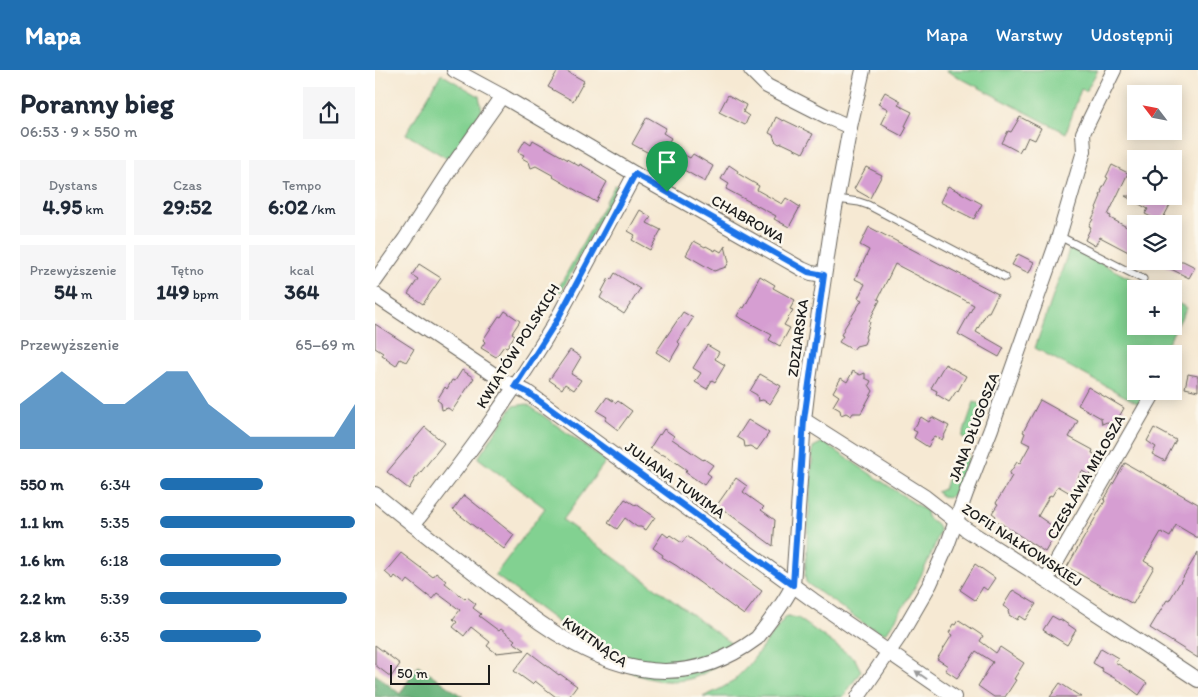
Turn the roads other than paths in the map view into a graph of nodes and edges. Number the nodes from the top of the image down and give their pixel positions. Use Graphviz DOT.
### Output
graph roads {
  1 [pos="454,70"];
  2 [pos="751,70"];
  3 [pos="863,70"];
  4 [pos="1114,70"];
  5 [pos="502,96"];
  6 [pos="850,127"];
  7 [pos="635,174"];
  8 [pos="837,199"];
  9 [pos="1059,236"];
  10 [pos="824,275"];
  11 [pos="1005,277"];
  12 [pos="1143,279"];
  13 [pos="375,281"];
  14 [pos="375,294"];
  15 [pos="515,386"];
  16 [pos="1150,400"];
  17 [pos="804,420"];
  18 [pos="375,494"];
  19 [pos="956,522"];
  20 [pos="413,525"];
  21 [pos="1046,580"];
  22 [pos="793,585"];
  23 [pos="889,652"];
  24 [pos="729,670"];
  25 [pos="609,674"];
  26 [pos="1198,680"];
  27 [pos="858,697"];
  28 [pos="954,697"];
  1 -- 5 [label="street, CHABROWA"];
  2 -- 6 [label="street"];
  3 -- 6 [label="street, ZDZIARSKA"];
  4 -- 9 [label="street, JANA DŁUGOSZA"];
  5 -- 7 [label="street, CHABROWA"];
  5 -- 13 [label="street"];
  6 -- 8 [label="street, ZDZIARSKA"];
  7 -- 10 [label="street, CHABROWA"];
  7 -- 15 [label="street, KWIATÓW POLSKICH"];
  8 -- 10 [label="street, ZDZIARSKA"];
  8 -- 11 [label="lane"];
  9 -- 12 [label="lane"];
  9 -- 19 [label="street, JANA DŁUGOSZA"];
  10 -- 17 [label="street, ZDZIARSKA"];
  14 -- 15 [label="street, JULIANA TUWIMA"];
  15 -- 20 [label="street, KWIATÓW POLSKICH"];
  15 -- 22 [label="street, JULIANA TUWIMA"];
  16 -- 21 [label="street, CZESŁAWA MIŁOSZA"];
  17 -- 19 [label="street, ZOFII NAŁKOWSKIEJ"];
  17 -- 22 [label="street, ZDZIARSKA"];
  18 -- 20 [label="street, KWITNĄCA"];
  19 -- 21 [label="street, ZOFII NAŁKOWSKIEJ"];
  19 -- 23 [label="street, JANA DŁUGOSZA"];
  20 -- 25 [label="street, KWITNĄCA"];
  21 -- 26 [label="street, ZOFII NAŁKOWSKIEJ"];
  22 -- 23 [label="street, JULIANA TUWIMA"];
  22 -- 24 [label="street"];
  23 -- 27 [label="street, JANA DŁUGOSZA"];
  28 -- 23 [label="street, JULIANA TUWIMA, one-way"];
}
